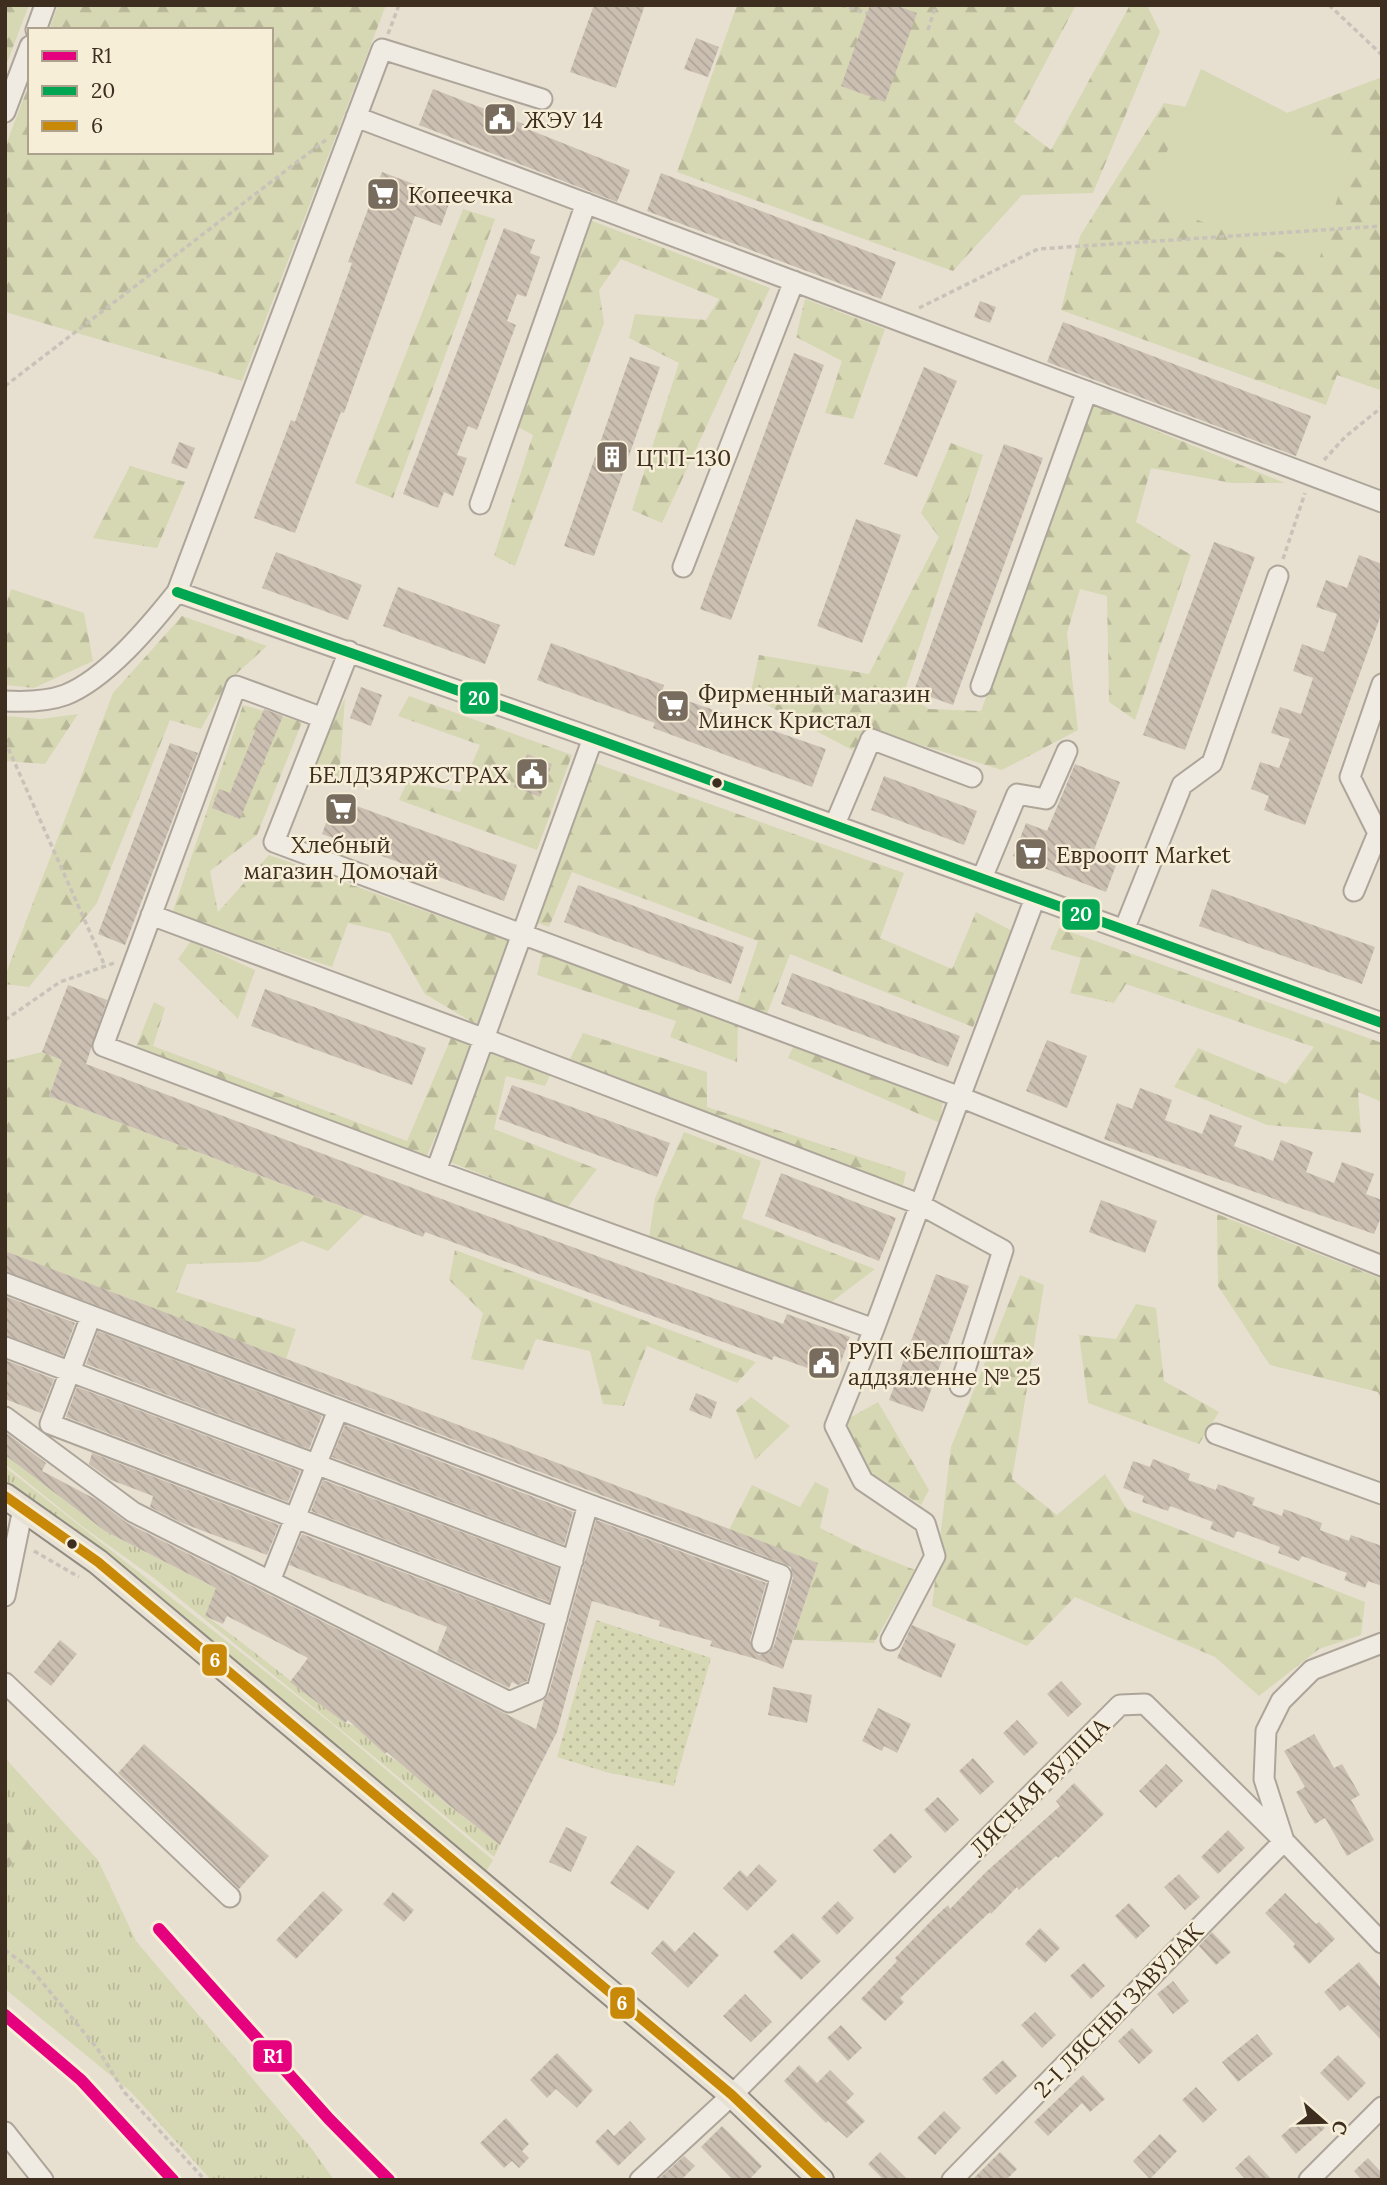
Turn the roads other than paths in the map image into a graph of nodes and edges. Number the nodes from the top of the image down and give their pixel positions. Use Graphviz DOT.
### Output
graph roads {
  1 [pos="45,5"];
  2 [pos="37,28"];
  3 [pos="28,51"];
  4 [pos="542,99"];
  5 [pos="5,112"];
  6 [pos="356,117"];
  7 [pos="586,203"];
  8 [pos="793,281"];
  9 [pos="1087,391"];
  10 [pos="1382,502"];
  11 [pos="480,504"];
  12 [pos="682,567"];
  13 [pos="1278,576"];
  14 [pos="177,592"];
  15 [pos="349,651"];
  16 [pos="1382,684"];
  17 [pos="981,686"];
  18 [pos="5,701"];
  19 [pos="324,718"];
  20 [pos="593,738"];
  21 [pos="1067,751"];
  22 [pos="972,777"];
  23 [pos="835,824"];
  24 [pos="1380,834"];
  25 [pos="982,878"];
  26 [pos="1354,891"];
  27 [pos="1035,898"];
  28 [pos="151,915"];
  29 [pos="1124,930"];
  30 [pos="522,935"];
  31 [pos="1382,1023"];
  32 [pos="485,1039"];
  33 [pos="960,1097"];
  34 [pos="436,1171"];
  35 [pos="919,1204"];
  36 [pos="1382,1266"];
  37 [pos="5,1283"];
  38 [pos="91,1316"];
  39 [pos="874,1329"];
  40 [pos="5,1347"];
  41 [pos="70,1371"];
  42 [pos="960,1386"];
  43 [pos="338,1410"];
  44 [pos="5,1417"];
  45 [pos="50,1424"];
  46 [pos="1216,1434"];
  47 [pos="37,1441"];
  48 [pos="317,1465"];
  49 [pos="1382,1494"];
  50 [pos="14,1502"];
  51 [pos="589,1504"];
  52 [pos="297,1518"];
  53 [pos="573,1561"];
  54 [pos="270,1581"];
  55 [pos="5,1596"];
  56 [pos="557,1618"];
  57 [pos="891,1640"];
  58 [pos="762,1643"];
  59 [pos="1382,1643"];
  60 [pos="5,1683"];
  61 [pos="1284,1841"];
  62 [pos="230,1897"];
  63 [pos="1382,1943"];
  64 [pos="732,2095"];
  65 [pos="1382,2107"];
  66 [pos="5,2132"];
  67 [pos="32,2175"];
  68 [pos="640,2180"];
  69 [pos="821,2180"];
  70 [pos="952,2180"];
  71 [pos="1310,2180"];
  1 -- 2 [label="street"];
  3 -- 5 [label="street"];
  4 -- 6 [label="street"];
  6 -- 7 [label="street"];
  6 -- 14 [label="street"];
  7 -- 8 [label="street"];
  7 -- 11 [label="street"];
  8 -- 9 [label="street"];
  8 -- 12 [label="street"];
  9 -- 10 [label="street"];
  9 -- 17 [label="street"];
  13 -- 29 [label="street"];
  14 -- 15 [label="street"];
  14 -- 18 [label="street"];
  15 -- 19 [label="street"];
  15 -- 20 [label="street"];
  16 -- 24 [label="street"];
  19 -- 28 [label="street"];
  19 -- 30 [label="street"];
  20 -- 23 [label="street"];
  20 -- 30 [label="street"];
  21 -- 25 [label="street"];
  22 -- 23 [label="street"];
  23 -- 25 [label="street"];
  24 -- 26 [label="street"];
  25 -- 27 [label="street"];
  27 -- 29 [label="street"];
  27 -- 33 [label="street"];
  28 -- 32 [label="street"];
  28 -- 34 [label="street"];
  29 -- 31 [label="street"];
  30 -- 32 [label="street"];
  30 -- 33 [label="street"];
  32 -- 34 [label="street"];
  32 -- 35 [label="street"];
  33 -- 35 [label="street"];
  33 -- 36 [label="street"];
  34 -- 39 [label="street"];
  35 -- 39 [label="street"];
  35 -- 42 [label="street"];
  37 -- 38 [label="street"];
  38 -- 41 [label="street"];
  38 -- 43 [label="street"];
  39 -- 57 [label="street"];
  40 -- 41 [label="street"];
  41 -- 45 [label="street"];
  41 -- 48 [label="street"];
  43 -- 48 [label="street"];
  43 -- 51 [label="street"];
  44 -- 47 [label="street"];
  45 -- 47 [label="street"];
  45 -- 52 [label="street"];
  46 -- 49 [label="street"];
  47 -- 54 [label="street"];
  48 -- 52 [label="street"];
  48 -- 53 [label="street"];
  50 -- 55 [label="street"];
  50 -- 64 [label="main road"];
  51 -- 53 [label="street"];
  51 -- 58 [label="street"];
  52 -- 54 [label="street"];
  52 -- 56 [label="street"];
  53 -- 56 [label="street"];
  54 -- 56 [label="street"];
  59 -- 61 [label="street"];
  60 -- 62 [label="street"];
  61 -- 63 [label="street, ЛЯСНАЯ ВУЛІЦА"];
  61 -- 64 [label="street, ЛЯСНАЯ ВУЛІЦА"];
  61 -- 70 [label="street, 2-І ЛЯСНЫ ЗАВУЛАК"];
  64 -- 68 [label="street, ЛЯСНАЯ ВУЛІЦА"];
  64 -- 69 [label="main road"];
  65 -- 71 [label="street"];
  66 -- 67 [label="street"];
}
